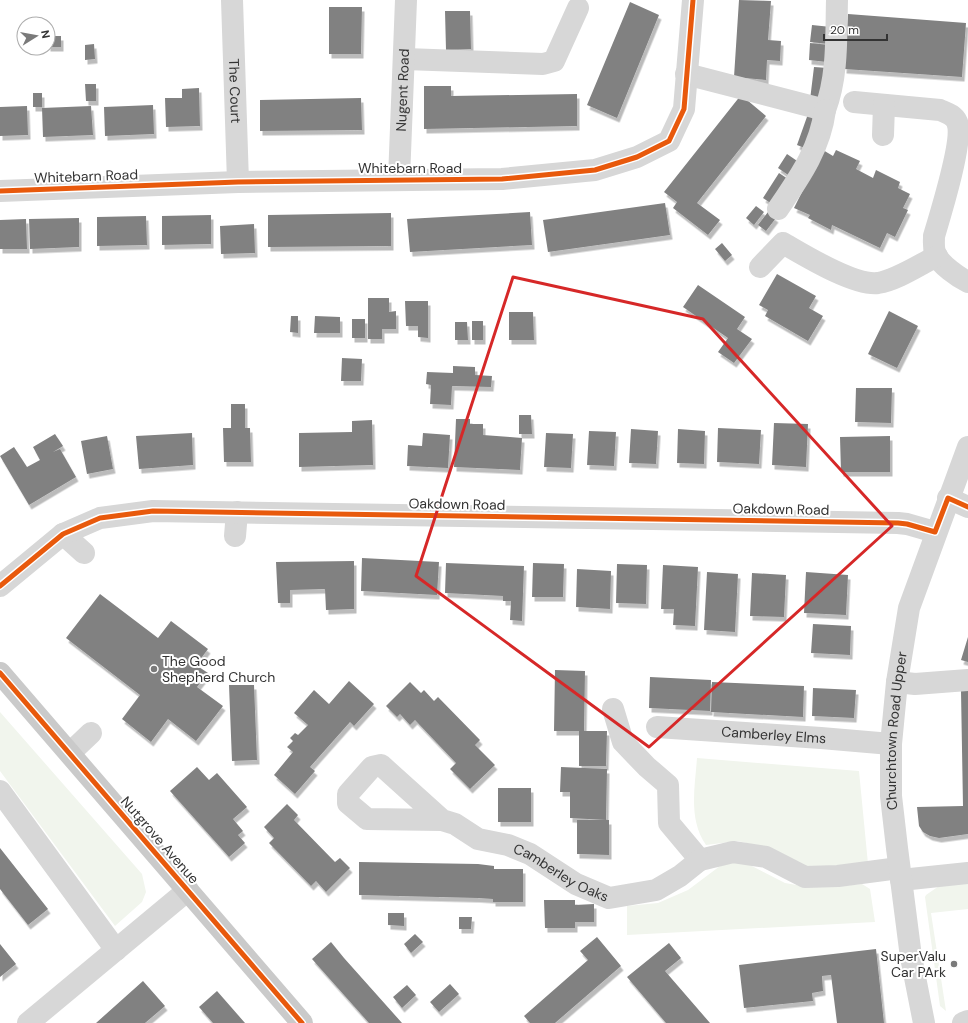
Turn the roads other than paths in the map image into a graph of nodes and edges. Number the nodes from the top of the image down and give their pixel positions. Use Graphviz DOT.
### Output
graph roads {
  1 [pos="232,0"];
  2 [pos="406,0"];
  3 [pos="693,0"];
  4 [pos="837,0"];
  5 [pos="578,8"];
  6 [pos="405,59"];
  7 [pos="686,74"];
  8 [pos="854,102"];
  9 [pos="884,105"];
  10 [pos="825,110"];
  11 [pos="883,135"];
  12 [pos="399,179"];
  13 [pos="238,182"];
  14 [pos="0,191"];
  15 [pos="778,209"];
  16 [pos="936,256"];
  17 [pos="760,266"];
  18 [pos="968,282"];
  19 [pos="968,447"];
  20 [pos="948,498"];
  21 [pos="968,507"];
  22 [pos="237,512"];
  23 [pos="935,532"];
  24 [pos="63,534"];
  25 [pos="236,536"];
  26 [pos="84,554"];
  27 [pos="0,586"];
  28 [pos="0,673"];
  29 [pos="968,680"];
  30 [pos="897,682"];
  31 [pos="613,709"];
  32 [pos="657,727"];
  33 [pos="91,733"];
  34 [pos="891,744"];
  35 [pos="70,753"];
  36 [pos="0,791"];
  37 [pos="442,820"];
  38 [pos="700,860"];
  39 [pos="968,873"];
  40 [pos="900,874"];
  41 [pos="188,890"];
  42 [pos="116,950"];
  43 [pos="968,1021"];
  44 [pos="28,1023"];
  45 [pos="302,1023"];
  46 [pos="924,1023"];
  47 [pos="963,1023"];
  1 -- 13 [label="street, The Court"];
  2 -- 6 [label="street, Nugent Road"];
  3 -- 7 [label="street, Whitebarn Road"];
  4 -- 10 [label="street"];
  5 -- 6 [label="street"];
  6 -- 12 [label="street, Nugent Road"];
  7 -- 10 [label="street"];
  7 -- 12 [label="street, Whitebarn Road"];
  8 -- 9 [label="street"];
  9 -- 11 [label="street"];
  9 -- 16 [label="street"];
  10 -- 15 [label="street"];
  12 -- 13 [label="street, Whitebarn Road"];
  13 -- 14 [label="street, Whitebarn Road"];
  16 -- 17 [label="street"];
  16 -- 18 [label="street"];
  19 -- 20 [label="street, Churchtown Road Upper"];
  20 -- 21 [label="street"];
  20 -- 23 [label="street, Churchtown Road Upper"];
  22 -- 23 [label="street, Oakdown Road"];
  22 -- 24 [label="street, Oakdown Road"];
  22 -- 25 [label="street"];
  23 -- 30 [label="street, Churchtown Road Upper"];
  24 -- 26 [label="street"];
  24 -- 27 [label="street, Oakdown Road"];
  28 -- 35 [label="main road, Nutgrove Avenue"];
  29 -- 30 [label="street"];
  30 -- 34 [label="street, Churchtown Road Upper"];
  31 -- 38 [label="street"];
  32 -- 34 [label="street, Camberley Elms"];
  33 -- 35 [label="street"];
  34 -- 40 [label="street, Churchtown Road Upper"];
  35 -- 41 [label="main road, Nutgrove Avenue"];
  36 -- 42 [label="street"];
  37 -- 38 [label="street, Camberley Oaks"];
  38 -- 40 [label="street, Camberley Oaks"];
  39 -- 40 [label="street, Camberley Oaks"];
  40 -- 46 [label="street, Churchtown Road Upper"];
  41 -- 42 [label="street, Nutgrove Avenue"];
  41 -- 45 [label="main road, Nutgrove Avenue"];
  42 -- 44 [label="street, Nutgrove Avenue"];
  43 -- 47 [label="street"];
}
